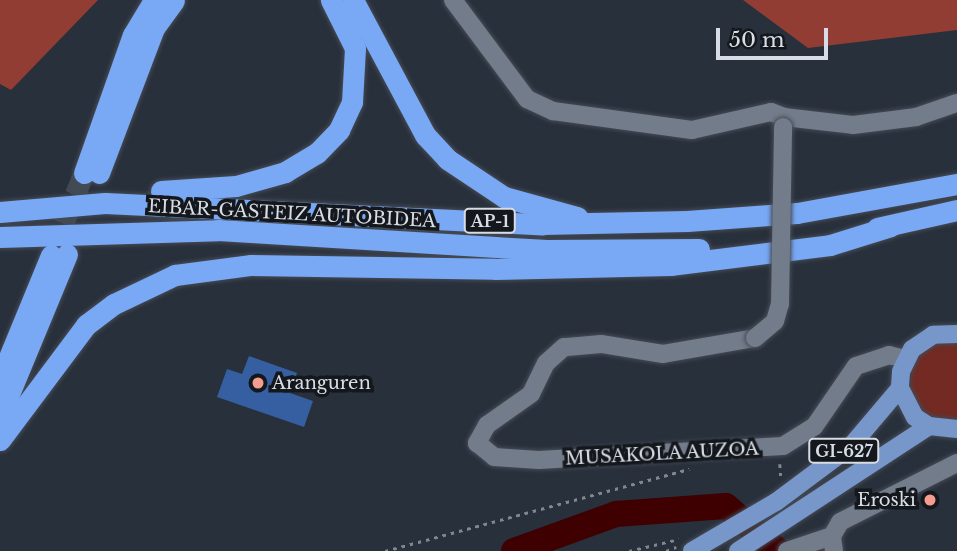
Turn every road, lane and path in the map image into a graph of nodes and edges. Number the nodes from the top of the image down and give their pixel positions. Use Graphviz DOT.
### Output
graph roads {
  1 [pos="154,0"];
  2 [pos="174,0"];
  3 [pos="331,0"];
  4 [pos="353,0"];
  5 [pos="453,0"];
  6 [pos="957,103"];
  7 [pos="783,122"];
  8 [pos="957,184"];
  9 [pos="957,210"];
  10 [pos="10,211"];
  11 [pos="596,222"];
  12 [pos="891,226"];
  13 [pos="0,237"];
  14 [pos="953,331"];
  15 [pos="902,373"];
  16 [pos="0,379"];
  17 [pos="0,416"];
  18 [pos="929,426"];
  19 [pos="957,429"];
  20 [pos="0,440"];
  21 [pos="771,454"];
  22 [pos="957,463"];
  23 [pos="700,466"];
  24 [pos="778,494"];
  25 [pos="833,544"];
  26 [pos="693,545"];
  27 [pos="792,548"];
  28 [pos="385,551"];
  29 [pos="629,551"];
  30 [pos="738,551"];
  1 -- 2 [label="highway"];
  3 -- 10 [label="highway"];
  4 -- 11 [label="highway"];
  5 -- 7 [label="street"];
  6 -- 7 [label="street"];
  7 -- 15 [label="street, MUSAKOLA AUZOA, bridge"];
  8 -- 11 [label="highway, EIBAR-GASTEIZ AUTOBIDEA / AP-1"];
  9 -- 12 [label="highway, EIBAR-GASTEIZ AUTOBIDEA / AP-1"];
  10 -- 11 [label="highway, EIBAR-GASTEIZ AUTOBIDEA / AP-1"];
  12 -- 13 [label="highway, EIBAR-GASTEIZ AUTOBIDEA / AP-1"];
  12 -- 20 [label="highway"];
  14 -- 15 [label="main road, GI-627"];
  15 -- 18 [label="main road"];
  15 -- 24 [label="main road, GI-627"];
  16 -- 17 [label="highway"];
  18 -- 19 [label="main road"];
  18 -- 30 [label="main road, GI-627"];
  21 -- 24 [label="path"];
  22 -- 25 [label="street"];
  23 -- 28 [label="path"];
  24 -- 26 [label="main road, GI-627"];
  25 -- 27 [label="street"];
  26 -- 29 [label="path"];
}
